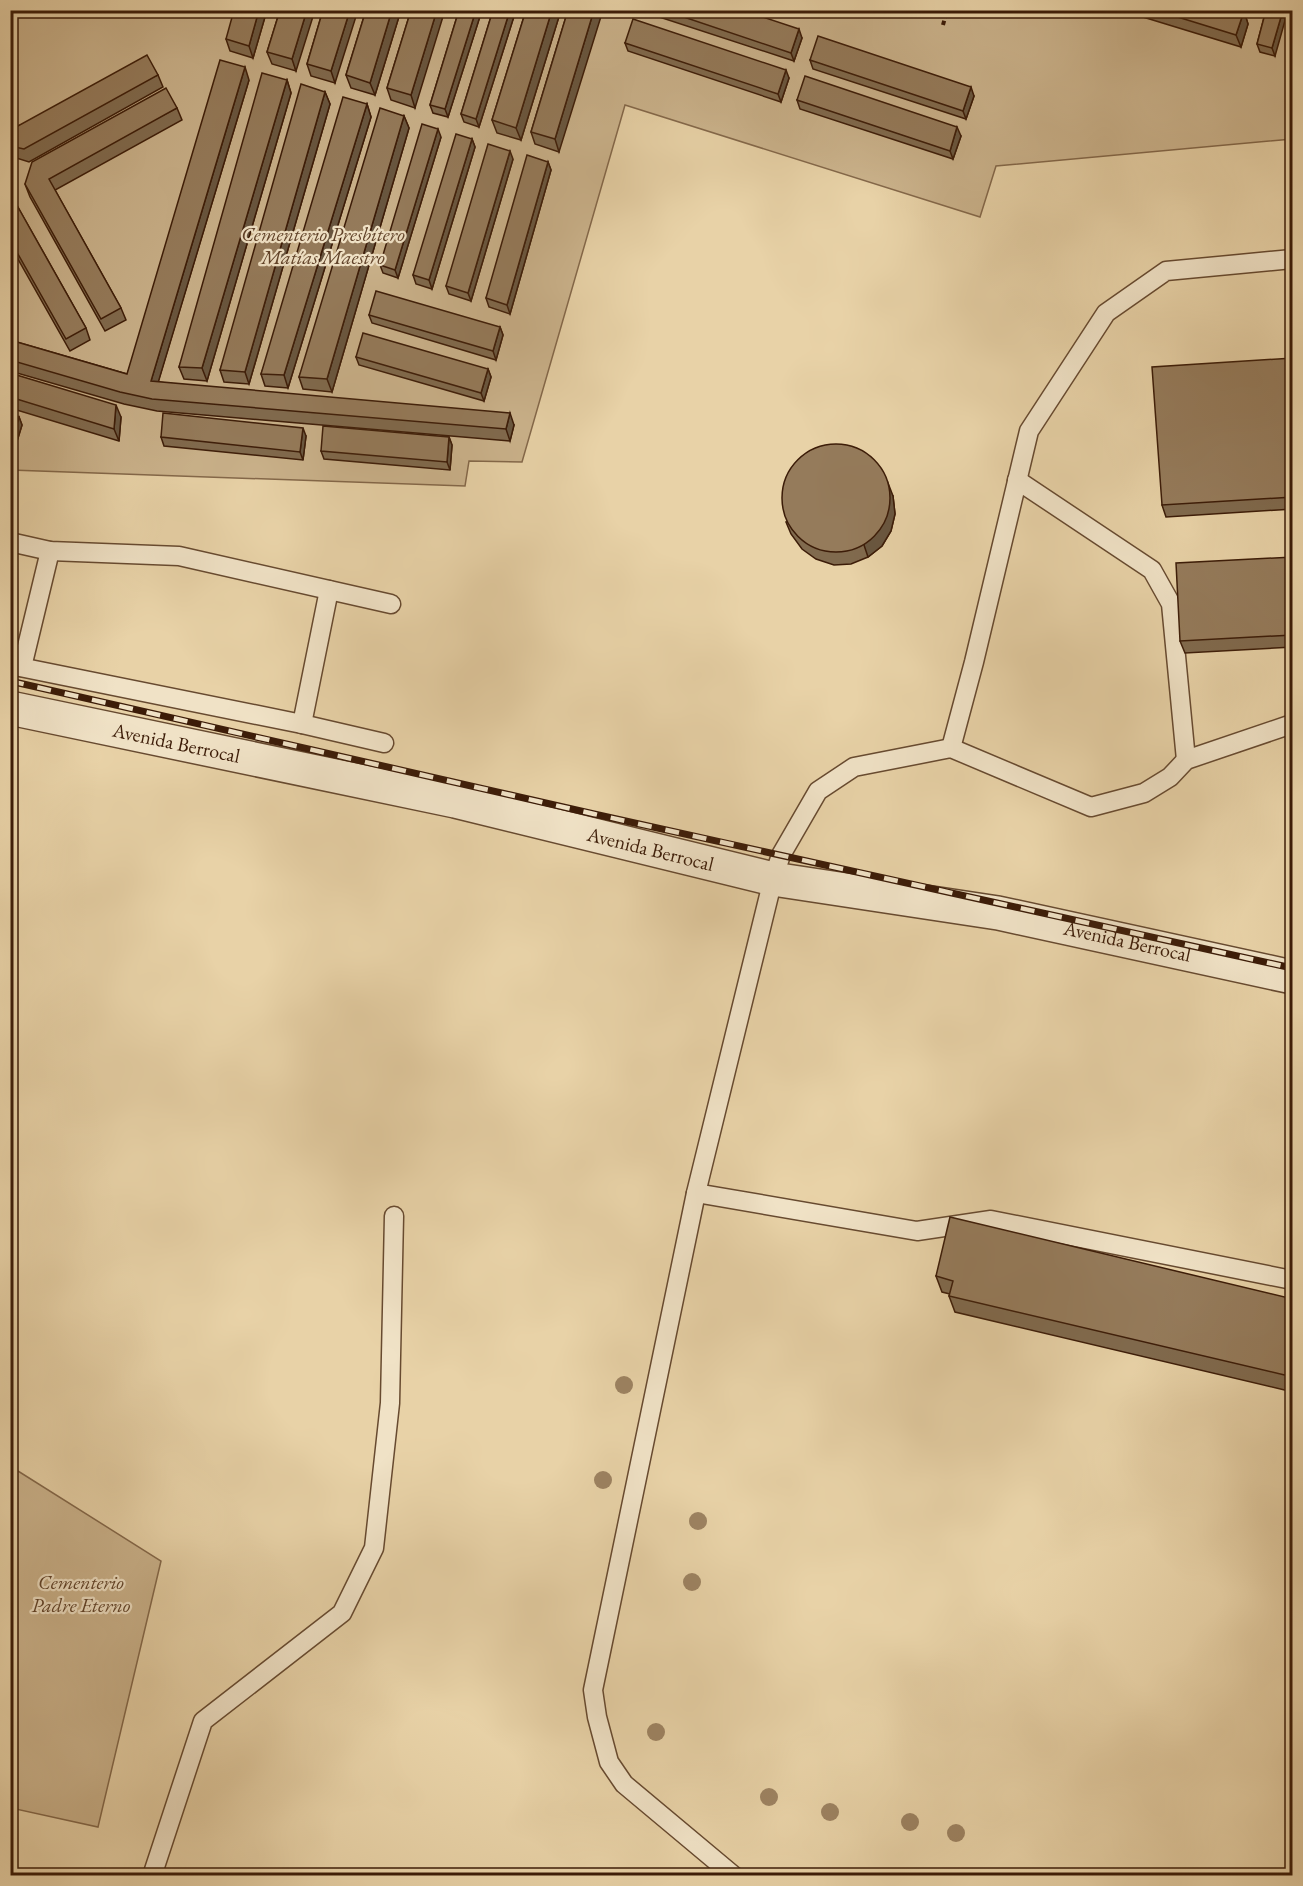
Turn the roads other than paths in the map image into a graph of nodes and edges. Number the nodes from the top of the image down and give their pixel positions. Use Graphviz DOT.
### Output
graph roads {
  1 [pos="1293,259"];
  2 [pos="1017,480"];
  3 [pos="10,542"];
  4 [pos="50,550"];
  5 [pos="329,590"];
  6 [pos="391,604"];
  7 [pos="16,666"];
  8 [pos="10,708"];
  9 [pos="302,724"];
  10 [pos="1293,724"];
  11 [pos="384,743"];
  12 [pos="951,748"];
  13 [pos="1186,760"];
  14 [pos="773,879"];
  15 [pos="1293,978"];
  16 [pos="696,1192"];
  17 [pos="394,1216"];
  18 [pos="1293,1280"];
  19 [pos="152,1875"];
  20 [pos="734,1875"];
  1 -- 2 [label="lane"];
  2 -- 12 [label="lane"];
  2 -- 13 [label="lane"];
  3 -- 4 [label="lane"];
  4 -- 5 [label="lane"];
  4 -- 7 [label="lane"];
  5 -- 6 [label="lane"];
  5 -- 9 [label="lane"];
  7 -- 9 [label="lane"];
  8 -- 14 [label="street, Avenida Berrocal"];
  9 -- 11 [label="lane"];
  10 -- 13 [label="lane"];
  12 -- 13 [label="lane"];
  12 -- 14 [label="lane"];
  14 -- 15 [label="street, Avenida Berrocal"];
  14 -- 16 [label="lane"];
  16 -- 18 [label="lane"];
  16 -- 20 [label="lane"];
  17 -- 19 [label="lane"];
}
